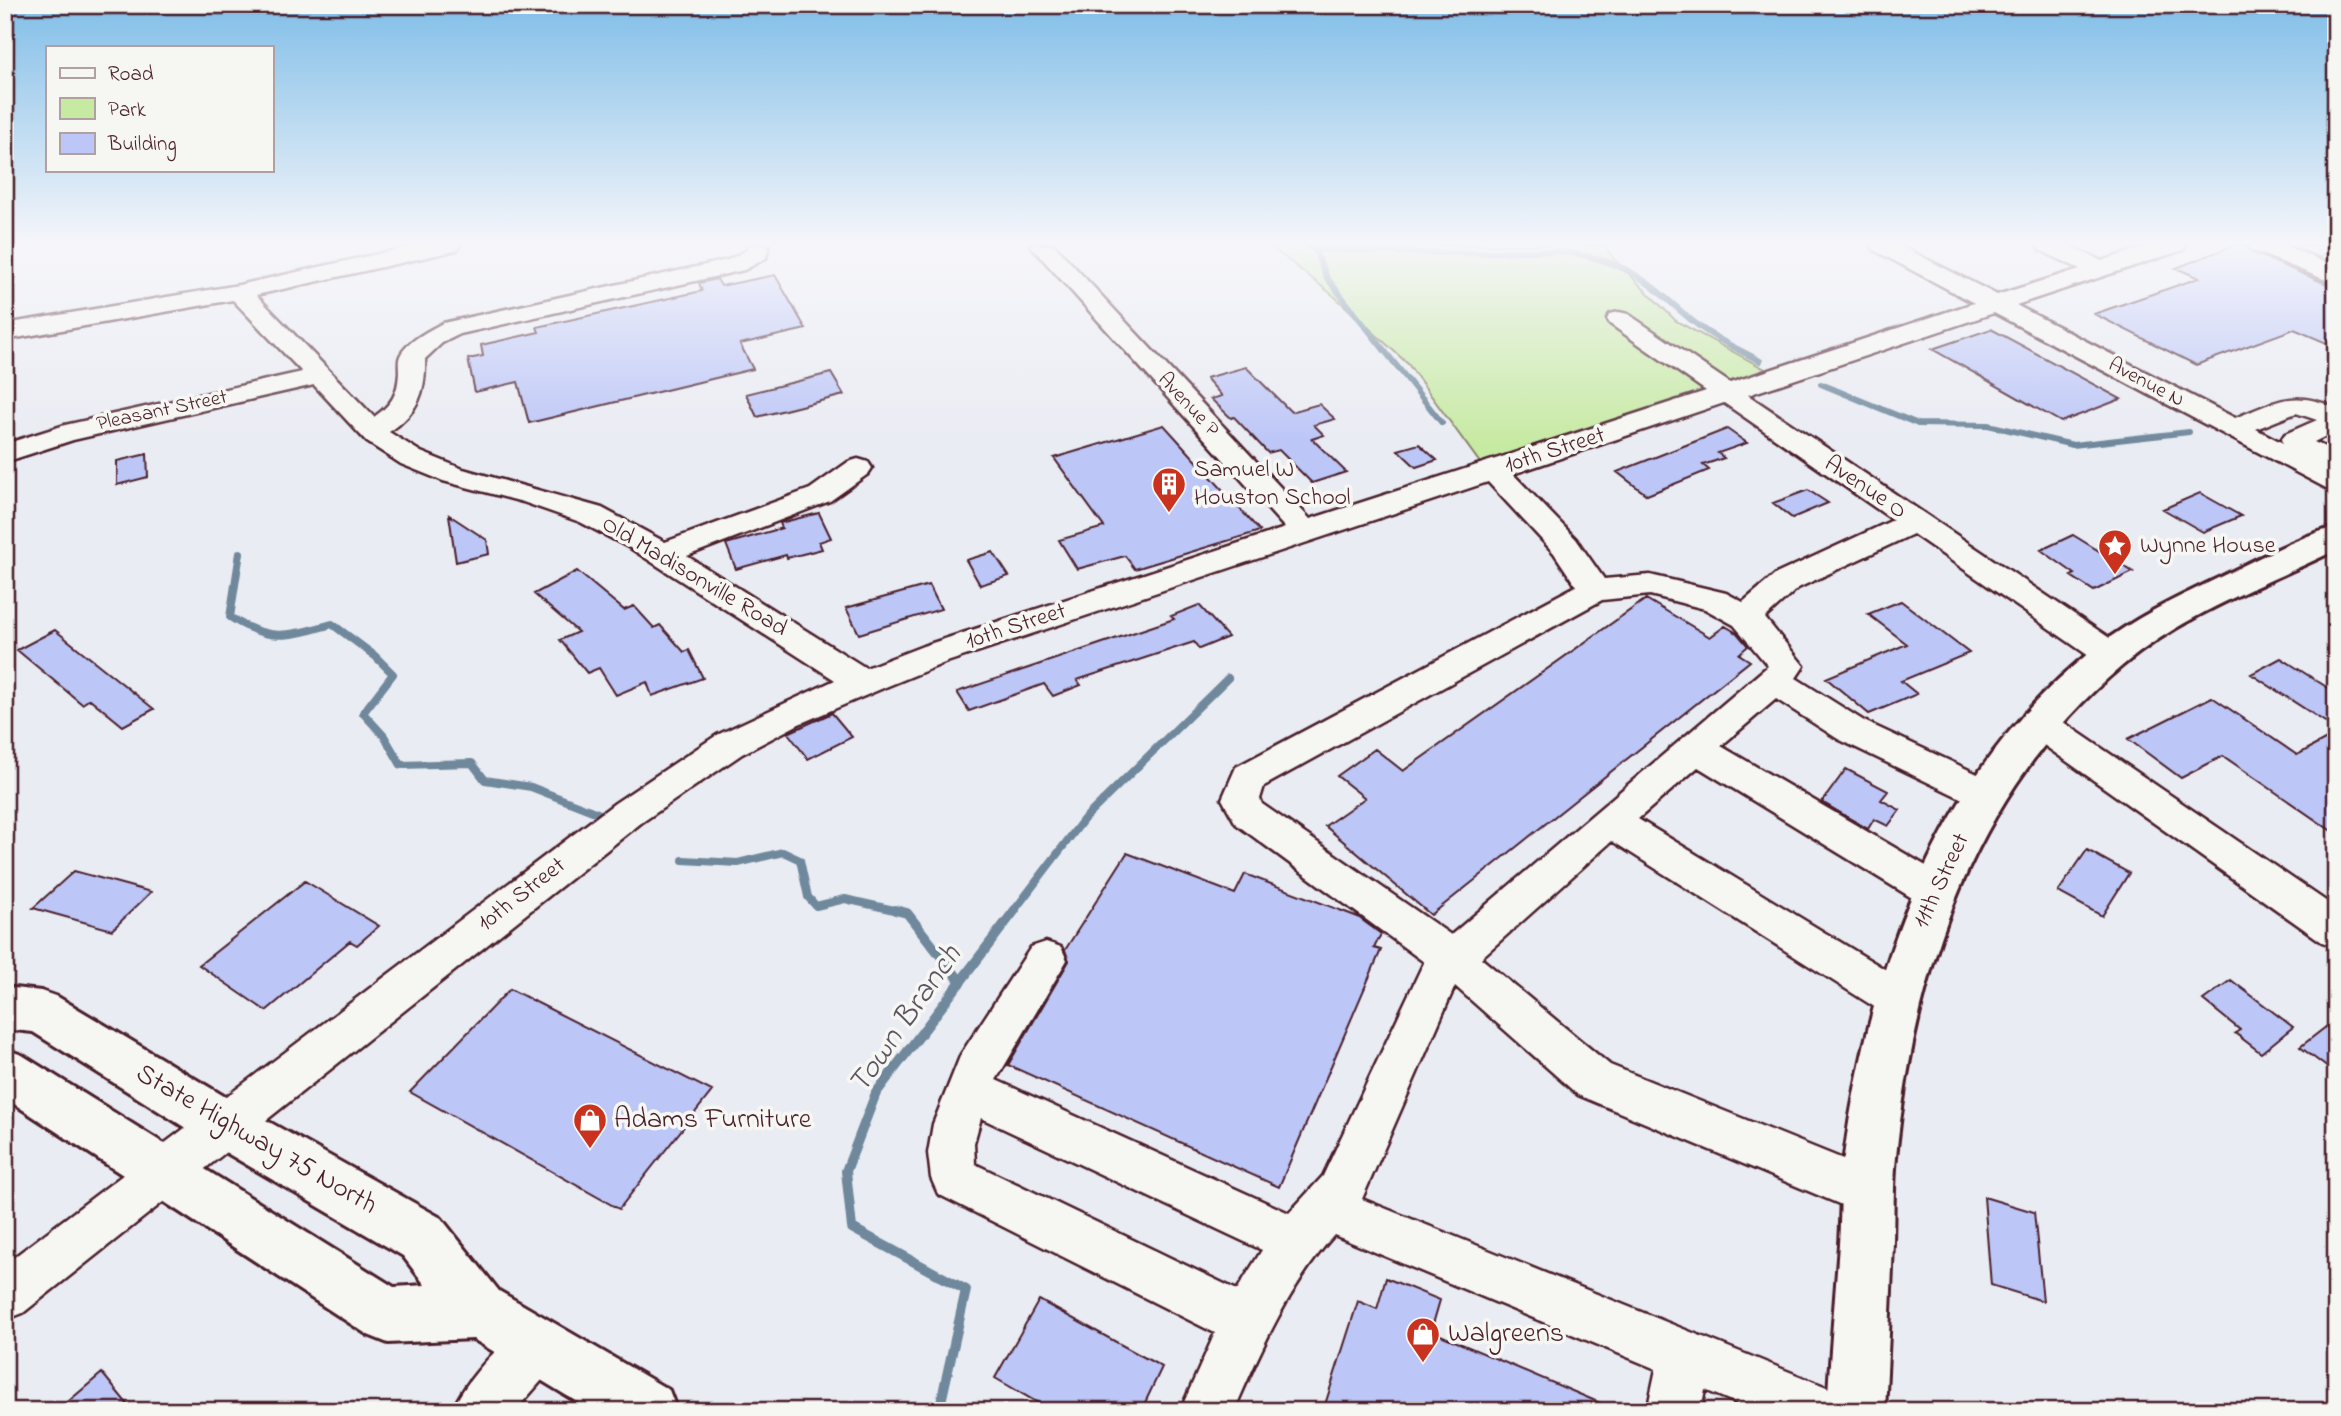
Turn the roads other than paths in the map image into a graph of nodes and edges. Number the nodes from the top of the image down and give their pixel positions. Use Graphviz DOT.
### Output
graph roads {
  1 [pos="127,311"];
  2 [pos="258,311"];
  3 [pos="528,311"];
  4 [pos="1102,311"];
  5 [pos="1978,311"];
  6 [pos="2008,311"];
  7 [pos="1619,319"];
  8 [pos="5,332"];
  9 [pos="321,376"];
  10 [pos="1727,395"];
  11 [pos="2336,420"];
  12 [pos="2233,429"];
  13 [pos="372,431"];
  14 [pos="5,454"];
  15 [pos="2336,462"];
  16 [pos="858,468"];
  17 [pos="1494,471"];
  18 [pos="2336,482"];
  19 [pos="1914,522"];
  20 [pos="1306,533"];
  21 [pos="2336,537"];
  22 [pos="662,554"];
  23 [pos="1595,590"];
  24 [pos="1746,617"];
  25 [pos="2112,655"];
  26 [pos="862,681"];
  27 [pos="1774,681"];
  28 [pos="2037,722"];
  29 [pos="1695,748"];
  30 [pos="1986,794"];
  31 [pos="1610,821"];
  32 [pos="1936,892"];
  33 [pos="2336,930"];
  34 [pos="1046,960"];
  35 [pos="1455,961"];
  36 [pos="1899,1000"];
  37 [pos="5,1008"];
  38 [pos="5,1071"];
  39 [pos="971,1091"];
  40 [pos="226,1125"];
  41 [pos="164,1172"];
  42 [pos="1868,1193"];
  43 [pos="1311,1225"];
  44 [pos="5,1295"];
  45 [pos="480,1311"];
  46 [pos="1247,1322"];
  47 [pos="538,1346"];
  48 [pos="1685,1355"];
  49 [pos="479,1411"];
  50 [pos="648,1411"];
  51 [pos="1207,1411"];
  52 [pos="1674,1411"];
  53 [pos="1820,1411"];
  54 [pos="1856,1411"];
  1 -- 8 [label="street"];
  2 -- 9 [label="street, Old Madisonville Road"];
  3 -- 13 [label="street"];
  4 -- 20 [label="street, Avenue P"];
  5 -- 10 [label="street, 10th Street"];
  6 -- 12 [label="street, Avenue N"];
  7 -- 10 [label="street, Avenue O"];
  9 -- 13 [label="street, Old Madisonville Road"];
  9 -- 14 [label="street, Pleasant Street"];
  10 -- 17 [label="street, 10th Street"];
  10 -- 19 [label="street, Avenue O"];
  11 -- 12 [label="street"];
  11 -- 15 [label="street"];
  12 -- 18 [label="street, Avenue N"];
  13 -- 22 [label="street, Old Madisonville Road"];
  16 -- 22 [label="street"];
  17 -- 20 [label="street, 10th Street"];
  17 -- 23 [label="street"];
  19 -- 24 [label="street"];
  19 -- 25 [label="street, Avenue O"];
  20 -- 26 [label="street, 10th Street"];
  21 -- 25 [label="main road, 11th Street"];
  22 -- 26 [label="street, Old Madisonville Road"];
  23 -- 24 [label="street"];
  23 -- 35 [label="street"];
  24 -- 27 [label="street"];
  25 -- 28 [label="main road, 11th Street"];
  26 -- 40 [label="street, 10th Street"];
  27 -- 29 [label="street"];
  27 -- 30 [label="street"];
  28 -- 30 [label="main road, 11th Street"];
  28 -- 33 [label="street"];
  29 -- 31 [label="street"];
  29 -- 32 [label="street"];
  30 -- 32 [label="main road, 11th Street"];
  31 -- 35 [label="street"];
  31 -- 36 [label="street"];
  32 -- 36 [label="main road, 11th Street"];
  34 -- 39 [label="street"];
  35 -- 42 [label="street"];
  35 -- 43 [label="street"];
  36 -- 42 [label="main road, 11th Street"];
  37 -- 40 [label="main road, State Highway 75 North"];
  38 -- 41 [label="main road"];
  39 -- 43 [label="street"];
  39 -- 46 [label="street"];
  40 -- 41 [label="street, 10th Street"];
  40 -- 45 [label="main road, State Highway 75 North"];
  41 -- 44 [label="street, 10th Street"];
  41 -- 45 [label="main road"];
  42 -- 54 [label="main road, 11th Street"];
  43 -- 46 [label="street"];
  43 -- 48 [label="street"];
  45 -- 47 [label="main road, State Highway 75 North"];
  46 -- 51 [label="street"];
  47 -- 49 [label="street"];
  47 -- 50 [label="main road, State Highway 75 North"];
  48 -- 52 [label="street"];
  48 -- 53 [label="street"];
}
